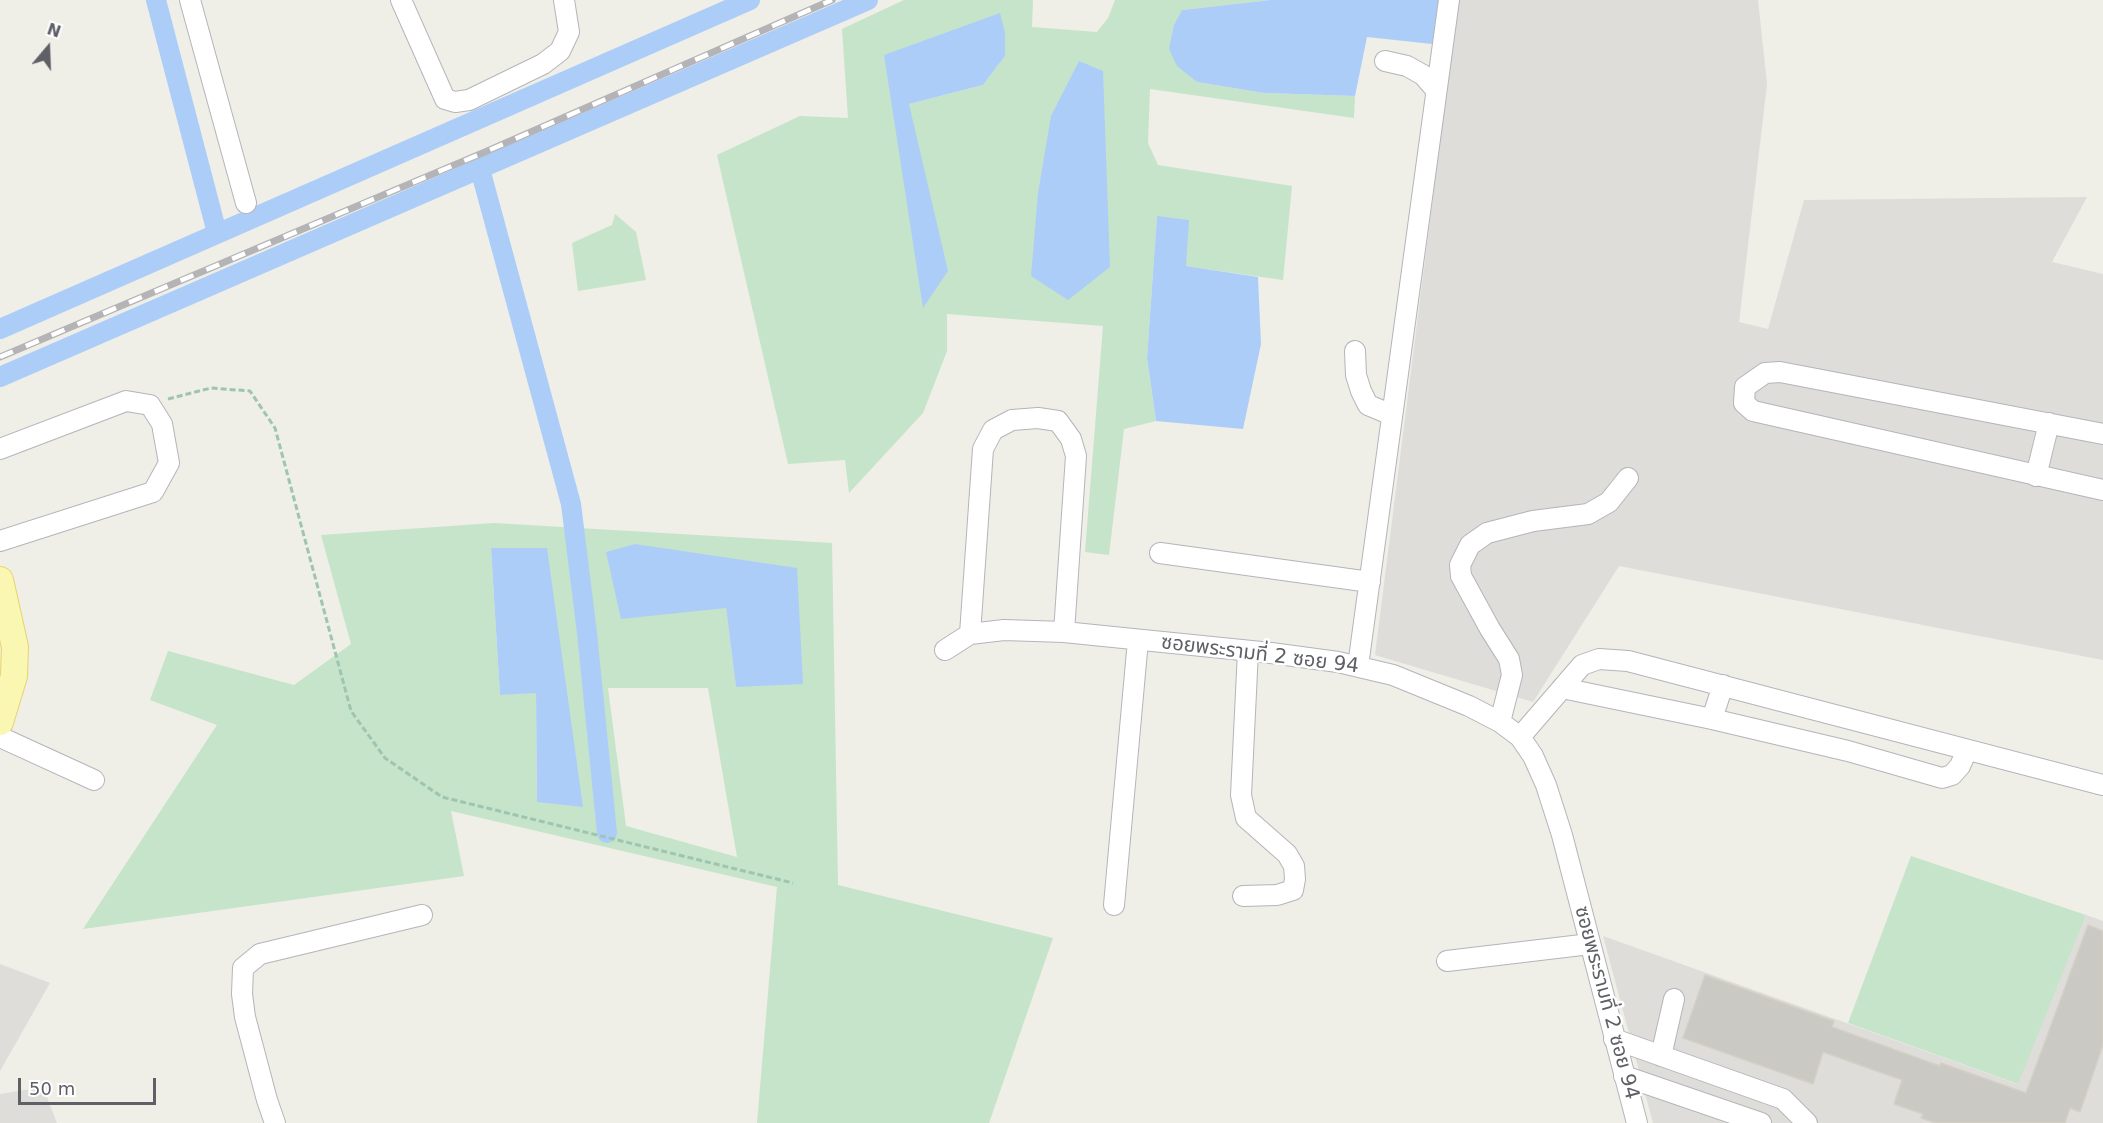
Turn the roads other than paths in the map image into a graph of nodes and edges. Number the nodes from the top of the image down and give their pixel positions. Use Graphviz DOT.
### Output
graph roads {
  1 [pos="190,0"];
  2 [pos="401,0"];
  3 [pos="564,0"];
  4 [pos="1449,0"];
  5 [pos="1384,61"];
  6 [pos="1436,90"];
  7 [pos="246,203"];
  8 [pos="1355,351"];
  9 [pos="1392,416"];
  10 [pos="2049,423"];
  11 [pos="2103,434"];
  12 [pos="0,449"];
  13 [pos="2036,476"];
  14 [pos="1628,478"];
  15 [pos="2103,490"];
  16 [pos="0,541"];
  17 [pos="1160,553"];
  18 [pos="0,580"];
  19 [pos="1370,582"];
  20 [pos="1064,632"];
  21 [pos="970,634"];
  22 [pos="1138,640"];
  23 [pos="945,650"];
  24 [pos="1248,651"];
  25 [pos="1358,666"];
  26 [pos="7,668"];
  27 [pos="1723,685"];
  28 [pos="1562,688"];
  29 [pos="1712,719"];
  30 [pos="0,722"];
  31 [pos="1500,722"];
  32 [pos="1857,722"];
  33 [pos="0,737"];
  34 [pos="1520,737"];
  35 [pos="1966,750"];
  36 [pos="1848,751"];
  37 [pos="94,780"];
  38 [pos="2103,784"];
  39 [pos="1243,896"];
  40 [pos="1114,905"];
  41 [pos="422,915"];
  42 [pos="1590,944"];
  43 [pos="1447,962"];
  44 [pos="1674,999"];
  45 [pos="1614,1040"];
  46 [pos="1661,1056"];
  47 [pos="1624,1076"];
  48 [pos="275,1123"];
  49 [pos="1637,1123"];
  50 [pos="1761,1123"];
  51 [pos="1807,1123"];
  1 -- 7 [label="street"];
  2 -- 3 [label="street"];
  4 -- 6 [label="street"];
  5 -- 6 [label="street"];
  6 -- 9 [label="street"];
  8 -- 9 [label="street"];
  9 -- 19 [label="street"];
  10 -- 11 [label="street"];
  10 -- 13 [label="street"];
  10 -- 13 [label="street"];
  12 -- 16 [label="street"];
  13 -- 15 [label="street"];
  14 -- 31 [label="street"];
  17 -- 19 [label="street"];
  18 -- 26 [label="main road"];
  19 -- 25 [label="street"];
  20 -- 21 [label="street, ซอยพระรามที่ 2 ซอย 94"];
  20 -- 21 [label="street"];
  20 -- 22 [label="street, ซอยพระรามที่ 2 ซอย 94"];
  21 -- 23 [label="street, ซอยพระรามที่ 2 ซอย 94"];
  22 -- 24 [label="street, ซอยพระรามที่ 2 ซอย 94"];
  22 -- 40 [label="street"];
  24 -- 25 [label="street, ซอยพระรามที่ 2 ซอย 94"];
  24 -- 39 [label="street"];
  25 -- 31 [label="street, ซอยพระรามที่ 2 ซอย 94"];
  26 -- 30 [label="main road"];
  27 -- 28 [label="street"];
  27 -- 29 [label="street"];
  27 -- 32 [label="street"];
  28 -- 29 [label="street"];
  28 -- 34 [label="street"];
  29 -- 36 [label="street"];
  31 -- 34 [label="street, ซอยพระรามที่ 2 ซอย 94"];
  32 -- 35 [label="street"];
  32 -- 36 [label="street"];
  33 -- 37 [label="street"];
  34 -- 42 [label="street, ซอยพระรามที่ 2 ซอย 94"];
  35 -- 36 [label="street"];
  35 -- 38 [label="street"];
  41 -- 48 [label="street"];
  42 -- 43 [label="street"];
  42 -- 45 [label="street, ซอยพระรามที่ 2 ซอย 94"];
  44 -- 46 [label="street"];
  45 -- 46 [label="street"];
  45 -- 47 [label="street, ซอยพระรามที่ 2 ซอย 94"];
  46 -- 51 [label="street"];
  47 -- 49 [label="street, ซอยพระรามที่ 2 ซอย 94"];
  47 -- 50 [label="street"];
}
